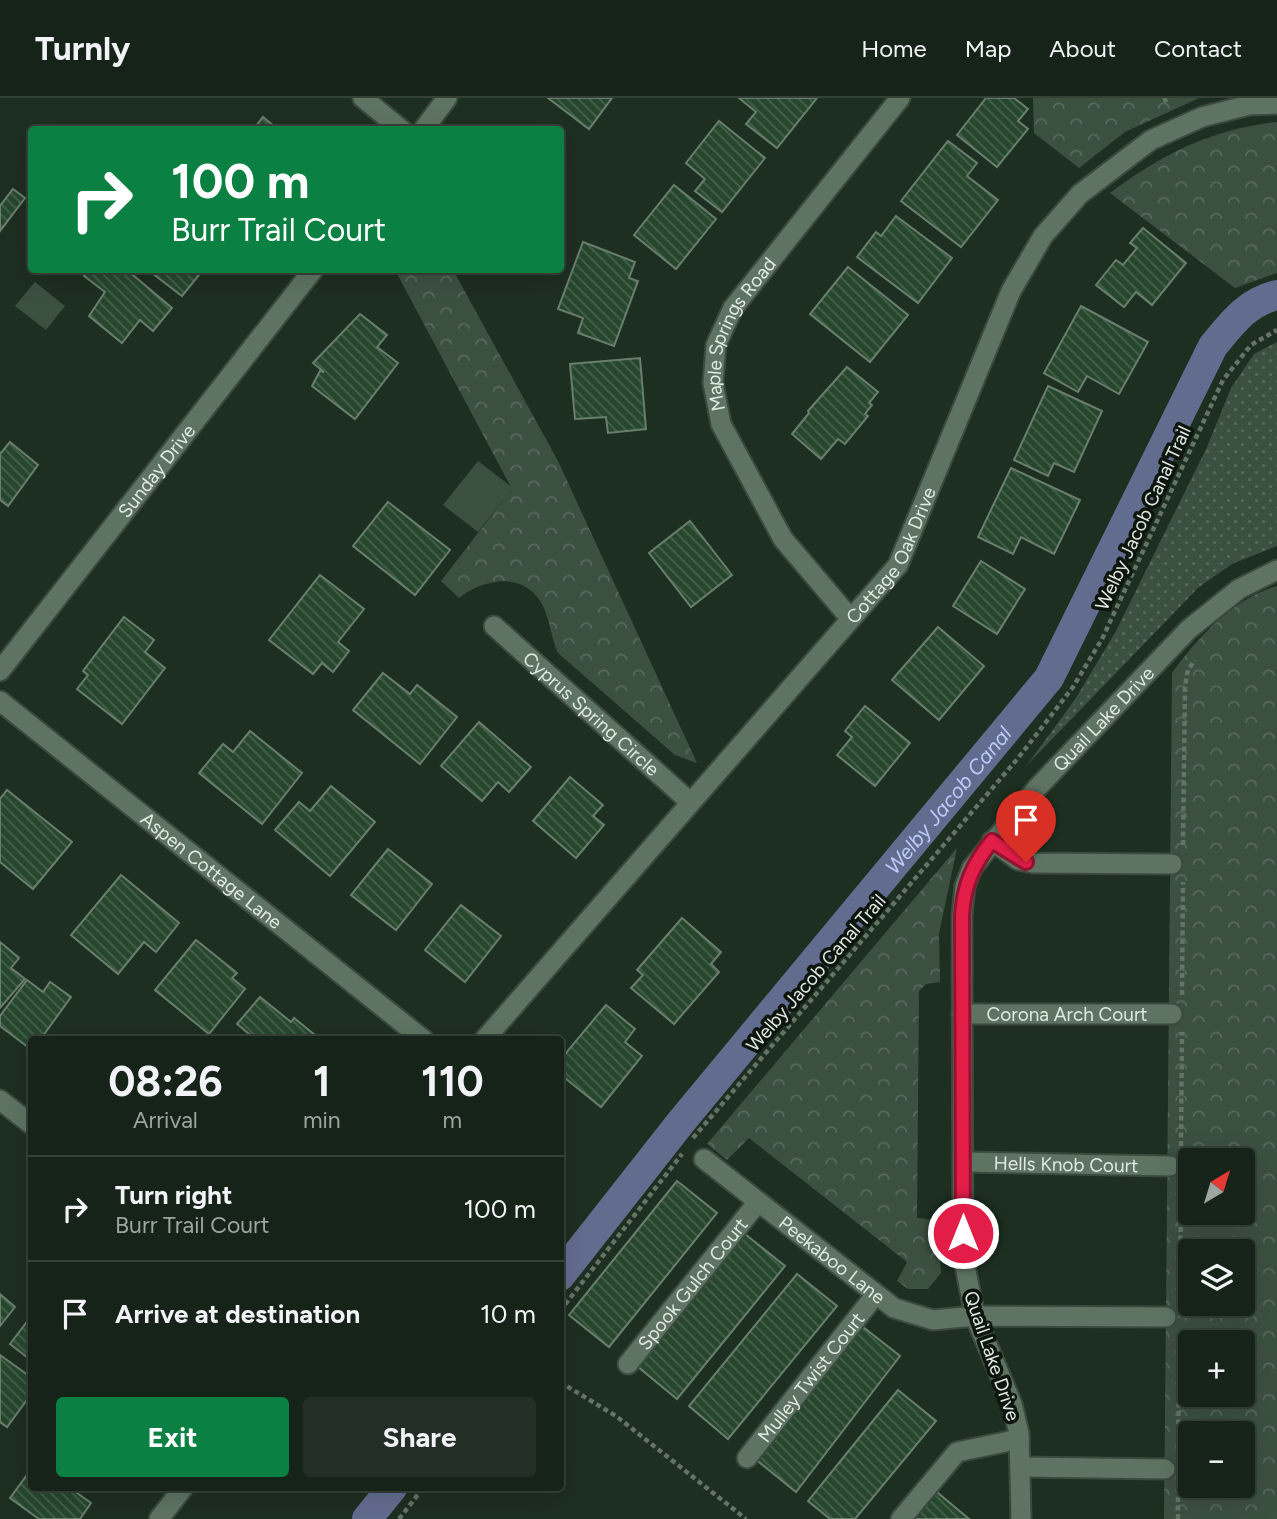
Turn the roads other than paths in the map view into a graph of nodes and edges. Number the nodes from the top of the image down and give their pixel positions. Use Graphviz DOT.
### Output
graph roads {
  1 [pos="363,98"];
  2 [pos="447,98"];
  3 [pos="900,98"];
  4 [pos="1277,104"];
  5 [pos="397,126"];
  6 [pos="425,126"];
  7 [pos="311,273"];
  8 [pos="1277,570"];
  9 [pos="850,618"];
  10 [pos="494,626"];
  11 [pos="0,671"];
  12 [pos="0,701"];
  13 [pos="690,802"];
  14 [pos="992,841"];
  15 [pos="1180,864"];
  16 [pos="962,1014"];
  17 [pos="1179,1014"];
  18 [pos="419,1036"];
  19 [pos="487,1036"];
  20 [pos="0,1100"];
  21 [pos="28,1122"];
  22 [pos="704,1159"];
  23 [pos="963,1162"];
  24 [pos="1177,1166"];
  25 [pos="758,1202"];
  26 [pos="876,1294"];
  27 [pos="975,1316"];
  28 [pos="1175,1317"];
  29 [pos="628,1364"];
  30 [pos="1019,1439"];
  31 [pos="747,1458"];
  32 [pos="1022,1467"];
  33 [pos="1174,1468"];
  34 [pos="181,1491"];
  35 [pos="159,1519"];
  36 [pos="901,1519"];
  37 [pos="1021,1519"];
  1 -- 5 [label="street"];
  2 -- 6 [label="street"];
  3 -- 9 [label="street, Maple Springs Road"];
  4 -- 9 [label="street, Cottage Oak Drive"];
  7 -- 11 [label="street, Sunday Drive"];
  8 -- 14 [label="street, Quail Lake Drive"];
  9 -- 13 [label="street, Cottage Oak Drive"];
  10 -- 13 [label="street, Cyprus Spring Circle"];
  12 -- 18 [label="street, Aspen Cottage Lane"];
  13 -- 19 [label="street, Cottage Oak Drive"];
  14 -- 15 [label="street"];
  14 -- 16 [label="street, Quail Lake Drive"];
  16 -- 17 [label="street, Corona Arch Court"];
  16 -- 23 [label="street, Quail Lake Drive"];
  20 -- 21 [label="street"];
  22 -- 25 [label="street, Peekaboo Lane"];
  23 -- 24 [label="street, Hells Knob Court"];
  23 -- 27 [label="street, Quail Lake Drive"];
  25 -- 26 [label="street, Peekaboo Lane"];
  25 -- 29 [label="street, Spook Gulch Court"];
  26 -- 27 [label="street, Peekaboo Lane"];
  26 -- 31 [label="street, Mulley Twist Court"];
  27 -- 28 [label="street, Peekaboo Lane"];
  27 -- 30 [label="street, Quail Lake Drive"];
  30 -- 32 [label="street, Quail Lake Drive"];
  30 -- 36 [label="street"];
  32 -- 33 [label="street"];
  32 -- 37 [label="street, Quail Lake Drive"];
  34 -- 35 [label="street"];
}
